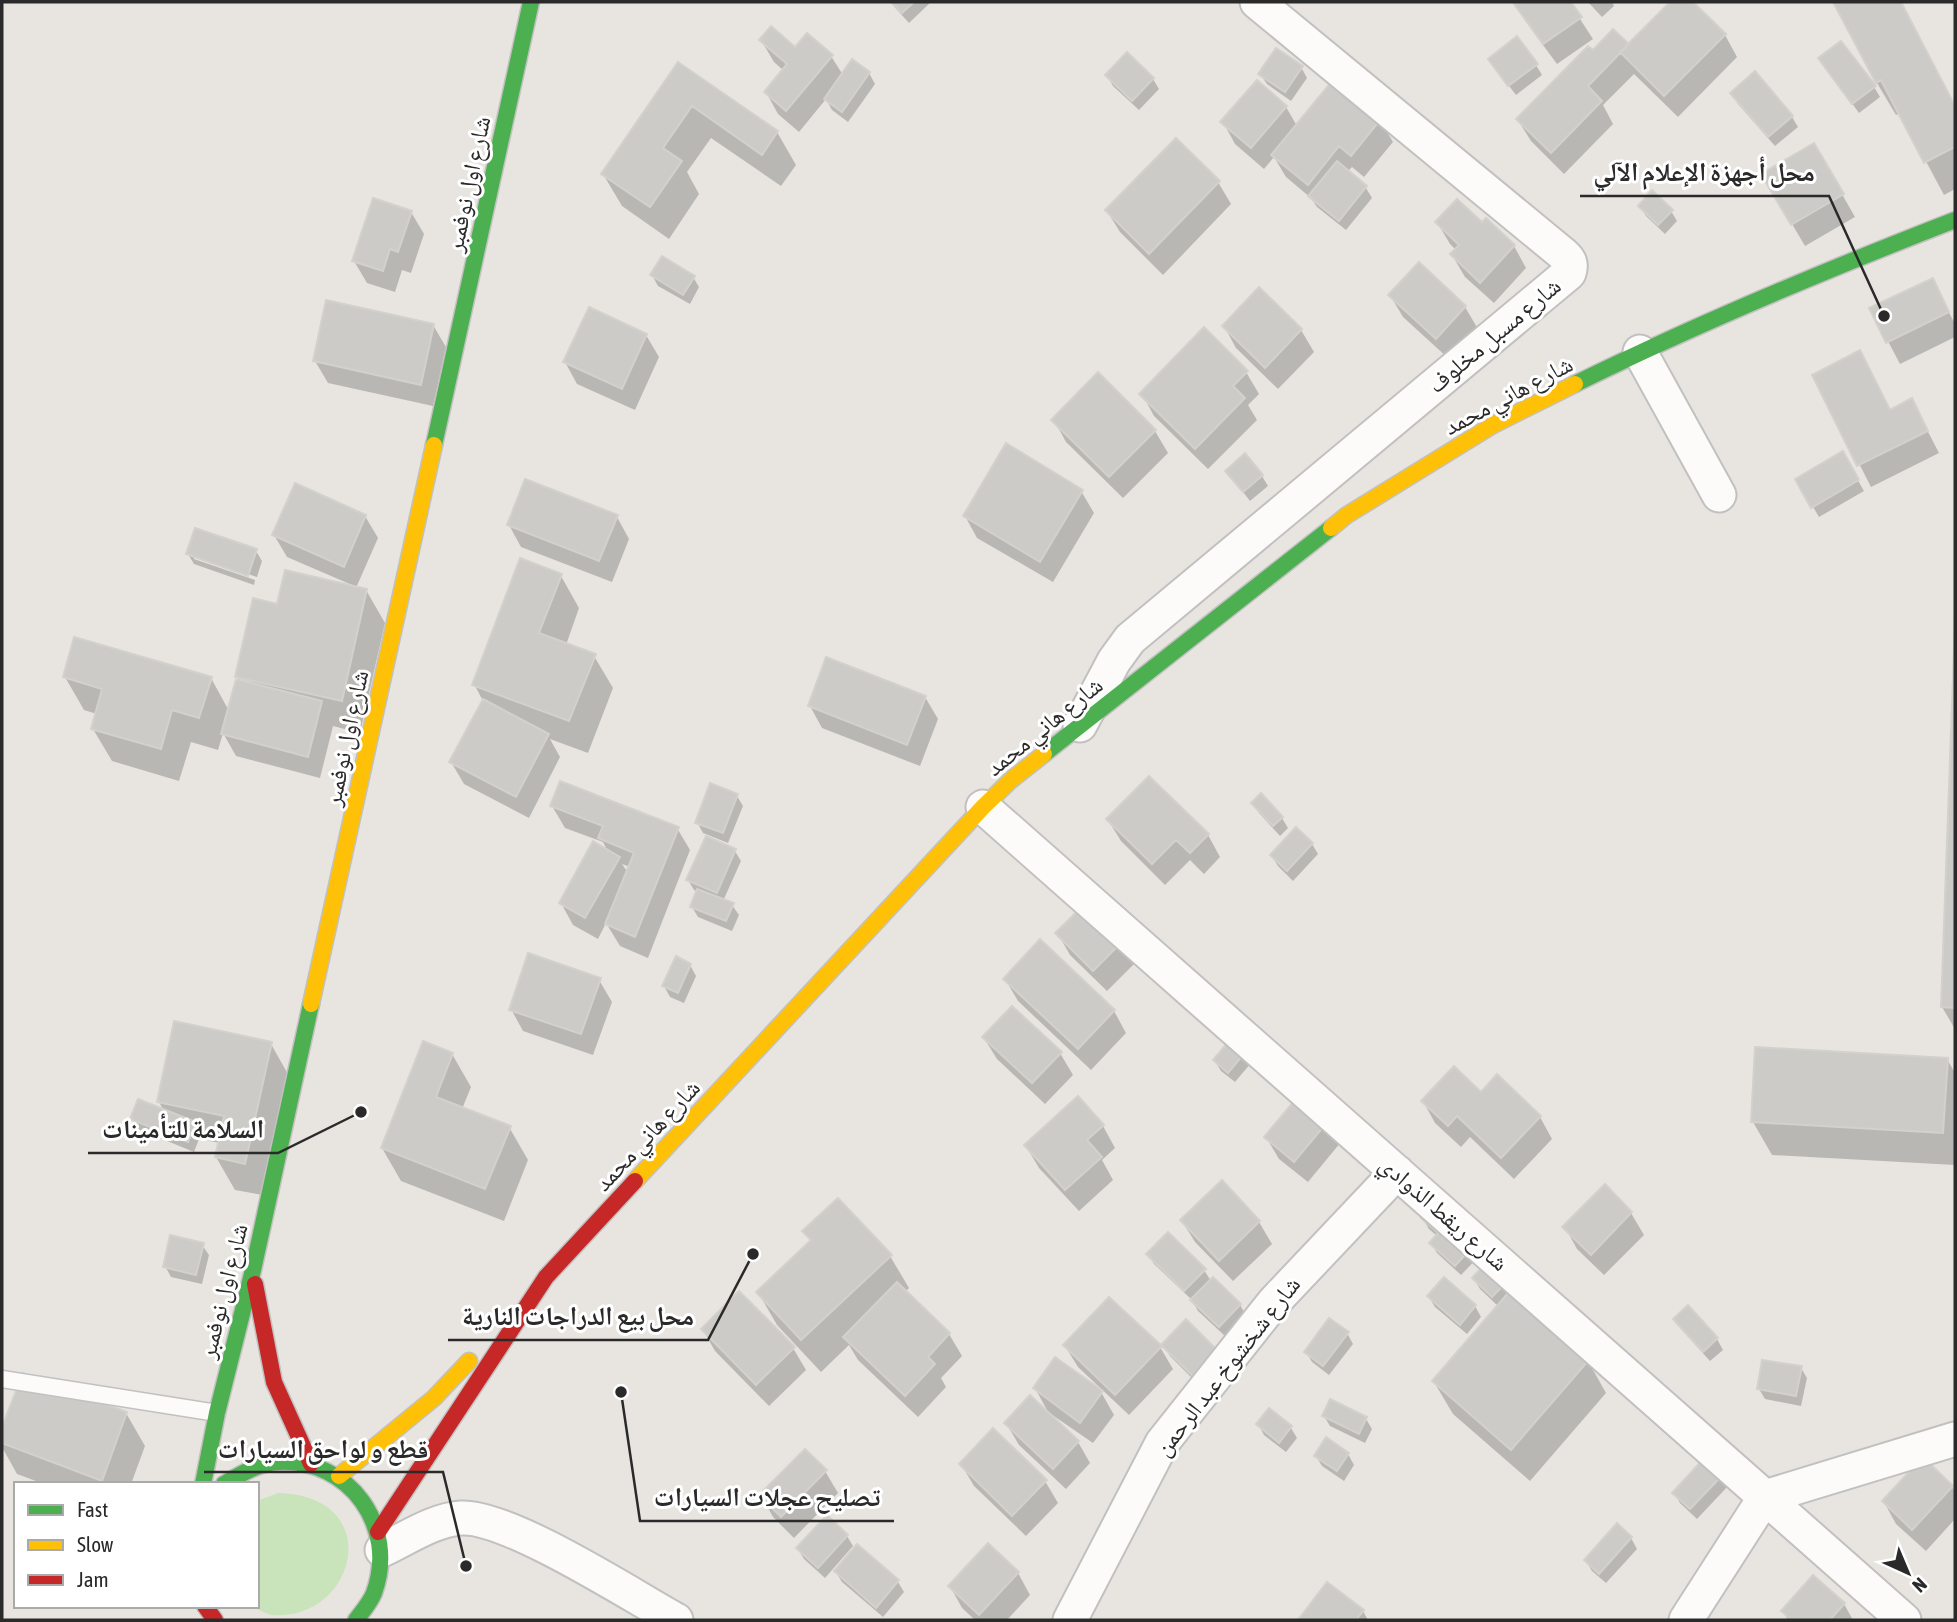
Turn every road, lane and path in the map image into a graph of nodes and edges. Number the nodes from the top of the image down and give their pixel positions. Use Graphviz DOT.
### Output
graph roads {
  1 [pos="531,2"];
  2 [pos="1257,2"];
  3 [pos="1955,220"];
  4 [pos="1640,352"];
  5 [pos="1719,495"];
  6 [pos="1079,727"];
  7 [pos="983,807"];
  8 [pos="1397,1172"];
  9 [pos="253,1270"];
  10 [pos="546,1277"];
  11 [pos="2,1379"];
  12 [pos="217,1413"];
  13 [pos="1955,1438"];
  14 [pos="311,1464"];
  15 [pos="339,1476"];
  16 [pos="203,1482"];
  17 [pos="227,1482"];
  18 [pos="1765,1497"];
  19 [pos="380,1541"];
  20 [pos="356,1620"];
  21 [pos="676,1620"];
  22 [pos="1070,1620"];
  23 [pos="1686,1620"];
  24 [pos="1904,1620"];
  1 -- 9 [label="street, شارع اول نوفمبر"];
  2 -- 6 [label="street, شارع مسبل مخلوف"];
  3 -- 4 [label="street, شارع هاني محمد"];
  4 -- 5 [label="street"];
  4 -- 6 [label="street, شارع هاني محمد"];
  6 -- 7 [label="street, شارع هاني محمد"];
  7 -- 8 [label="street, شارع ريقط الذوادي"];
  7 -- 10 [label="street, شارع هاني محمد"];
  8 -- 18 [label="street, شارع ريقط الذوادي"];
  8 -- 22 [label="street, شارع شخشوخ عبد الرحمن"];
  9 -- 12 [label="street, شارع اول نوفمبر"];
  9 -- 14 [label="street"];
  10 -- 15 [label="street"];
  10 -- 19 [label="street, شارع هاني محمد"];
  11 -- 12 [label="lane"];
  12 -- 16 [label="street, شارع اول نوفمبر"];
  13 -- 18 [label="street"];
  14 -- 15 [label="street"];
  14 -- 17 [label="street"];
  15 -- 19 [label="street"];
  18 -- 23 [label="street"];
  18 -- 24 [label="street, شارع ريقط الذوادي"];
  19 -- 20 [label="street"];
  19 -- 21 [label="street"];
}
